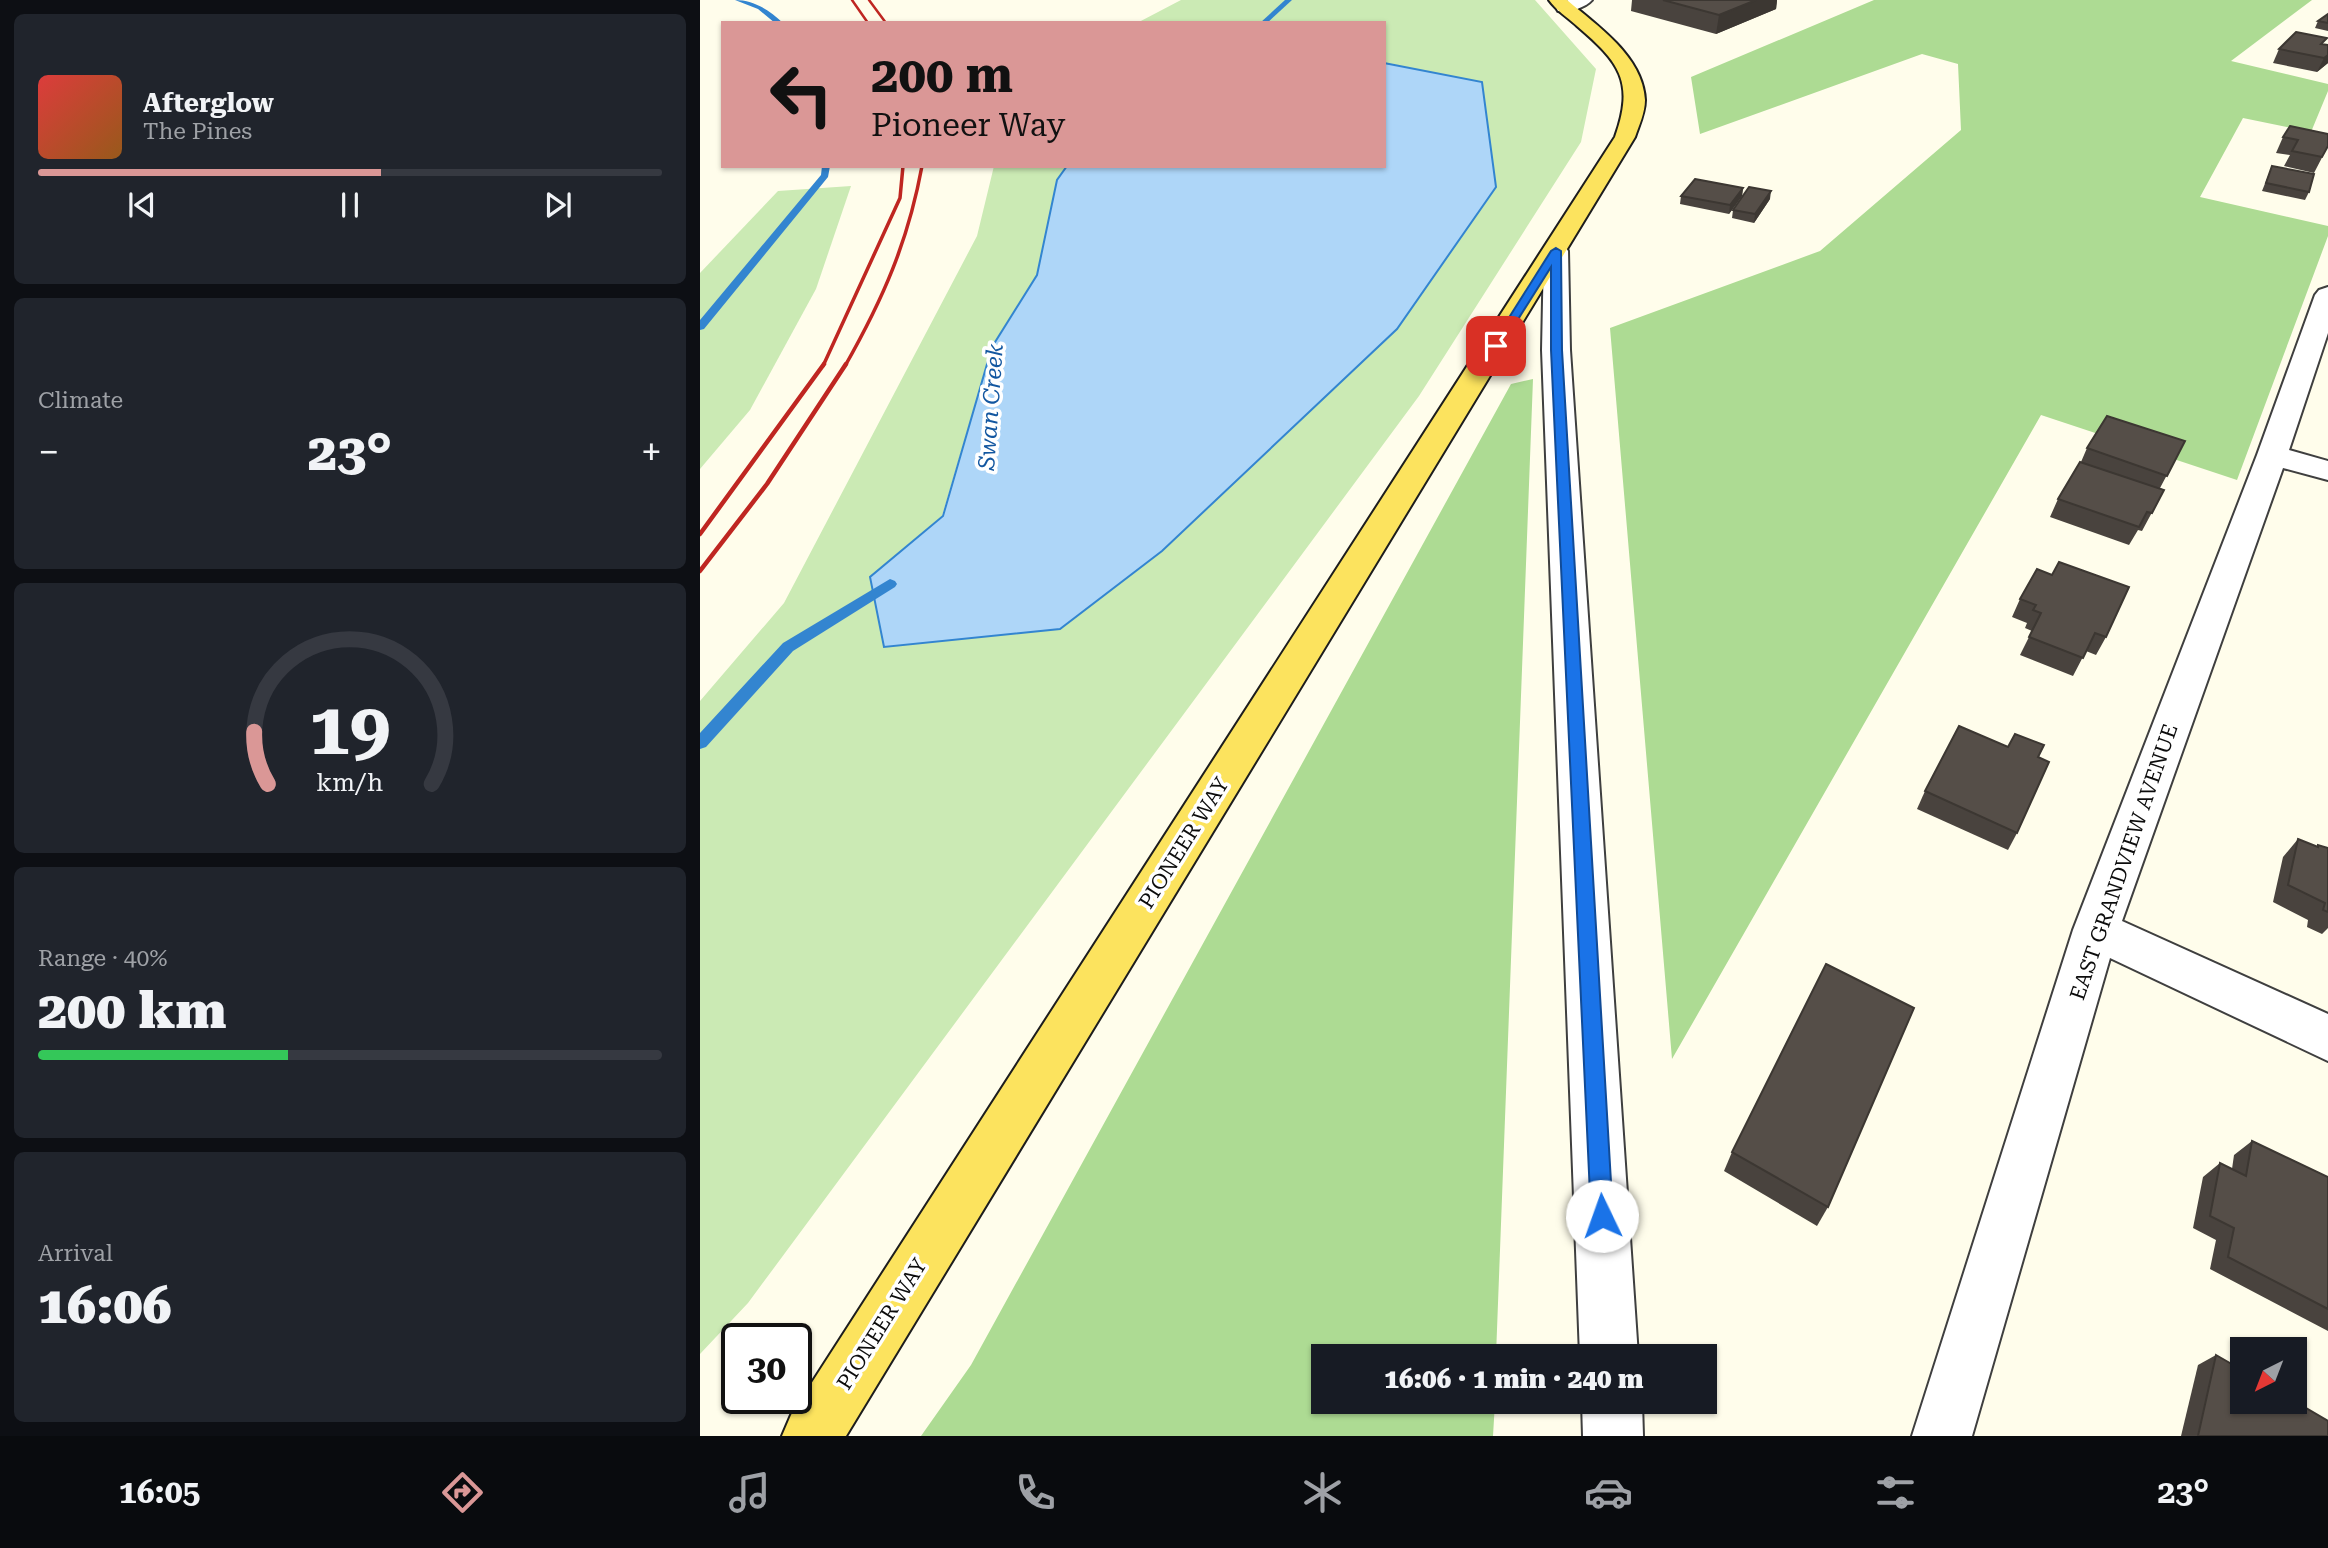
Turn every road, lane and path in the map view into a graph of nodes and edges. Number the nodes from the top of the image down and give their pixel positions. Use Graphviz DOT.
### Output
graph roads {
  1 [pos="1584,0"];
  2 [pos="1560,3"];
  3 [pos="1556,251"];
  4 [pos="2328,295"];
  5 [pos="2272,455"];
  6 [pos="2328,471"];
  7 [pos="2096,930"];
  8 [pos="2328,1038"];
  9 [pos="1608,1344"];
  10 [pos="1613,1414"];
  11 [pos="812,1436"];
  12 [pos="1614,1436"];
  13 [pos="1942,1436"];
  1 -- 2 [label="street"];
  2 -- 3 [label="main road, PIONEER WAY"];
  3 -- 9 [label="street"];
  3 -- 11 [label="main road, PIONEER WAY"];
  4 -- 5 [label="street, EAST GRANDVIEW AVENUE"];
  5 -- 6 [label="street"];
  5 -- 7 [label="street, EAST GRANDVIEW AVENUE"];
  7 -- 8 [label="street"];
  7 -- 13 [label="street, EAST GRANDVIEW AVENUE"];
  10 -- 12 [label="street"];
}
